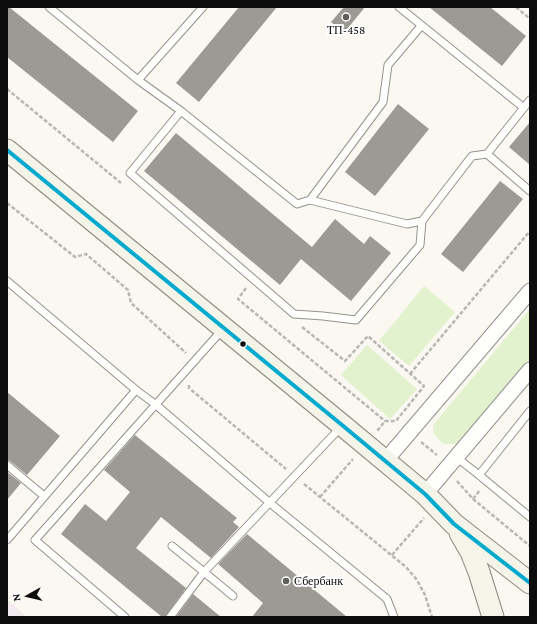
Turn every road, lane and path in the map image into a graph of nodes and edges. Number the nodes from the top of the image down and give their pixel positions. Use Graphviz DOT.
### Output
graph roads {
  1 [pos="49,7"];
  2 [pos="203,7"];
  3 [pos="398,7"];
  4 [pos="516,7"];
  5 [pos="530,19"];
  6 [pos="421,26"];
  7 [pos="138,80"];
  8 [pos="530,100"];
  9 [pos="524,108"];
  10 [pos="181,111"];
  11 [pos="7,150"];
  12 [pos="487,154"];
  13 [pos="530,191"];
  14 [pos="310,200"];
  15 [pos="7,203"];
  16 [pos="422,221"];
  17 [pos="530,231"];
  18 [pos="7,281"];
  19 [pos="250,284"];
  20 [pos="530,291"];
  21 [pos="224,329"];
  22 [pos="187,369"];
  23 [pos="530,370"];
  24 [pos="410,374"];
  25 [pos="136,390"];
  26 [pos="155,404"];
  27 [pos="530,411"];
  28 [pos="385,421"];
  29 [pos="396,421"];
  30 [pos="342,425"];
  31 [pos="410,433"];
  32 [pos="385,461"];
  33 [pos="453,461"];
  34 [pos="7,465"];
  35 [pos="479,475"];
  36 [pos="294,476"];
  37 [pos="425,494"];
  38 [pos="44,496"];
  39 [pos="270,503"];
  40 [pos="530,517"];
  41 [pos="454,524"];
  42 [pos="7,540"];
  43 [pos="172,546"];
  44 [pos="530,546"];
  45 [pos="204,572"];
  46 [pos="530,583"];
  47 [pos="232,596"];
  48 [pos="125,617"];
  49 [pos="170,617"];
  50 [pos="394,617"];
  51 [pos="432,617"];
  52 [pos="494,617"];
  1 -- 7 [label="lane"];
  2 -- 7 [label="lane"];
  3 -- 6 [label="lane"];
  4 -- 5 [label="path"];
  6 -- 9 [label="lane"];
  6 -- 14 [label="lane"];
  7 -- 10 [label="lane"];
  8 -- 9 [label="lane"];
  9 -- 12 [label="lane"];
  10 -- 14 [label="lane"];
  10 -- 16 [label="lane"];
  11 -- 21 [label="main road"];
  12 -- 13 [label="lane"];
  12 -- 16 [label="lane"];
  14 -- 16 [label="lane"];
  15 -- 22 [label="path"];
  17 -- 24 [label="path"];
  18 -- 25 [label="lane"];
  19 -- 28 [label="path"];
  20 -- 31 [label="street"];
  21 -- 22 [label="lane"];
  21 -- 30 [label="main road"];
  22 -- 26 [label="lane"];
  22 -- 36 [label="path"];
  23 -- 33 [label="street"];
  25 -- 26 [label="lane"];
  25 -- 38 [label="lane"];
  26 -- 39 [label="lane"];
  26 -- 48 [label="lane"];
  27 -- 35 [label="lane"];
  29 -- 31 [label="path"];
  30 -- 32 [label="main road"];
  30 -- 36 [label="lane"];
  31 -- 32 [label="street"];
  31 -- 33 [label="path"];
  32 -- 37 [label="main road"];
  33 -- 35 [label="lane"];
  33 -- 37 [label="street"];
  33 -- 44 [label="path"];
  34 -- 38 [label="lane"];
  35 -- 40 [label="lane"];
  36 -- 39 [label="lane"];
  36 -- 51 [label="path"];
  37 -- 41 [label="main road"];
  38 -- 42 [label="lane"];
  39 -- 45 [label="lane"];
  39 -- 50 [label="lane"];
  41 -- 46 [label="main road"];
  41 -- 52 [label="main road"];
  43 -- 45 [label="lane"];
  45 -- 47 [label="lane"];
  45 -- 49 [label="lane"];
}
